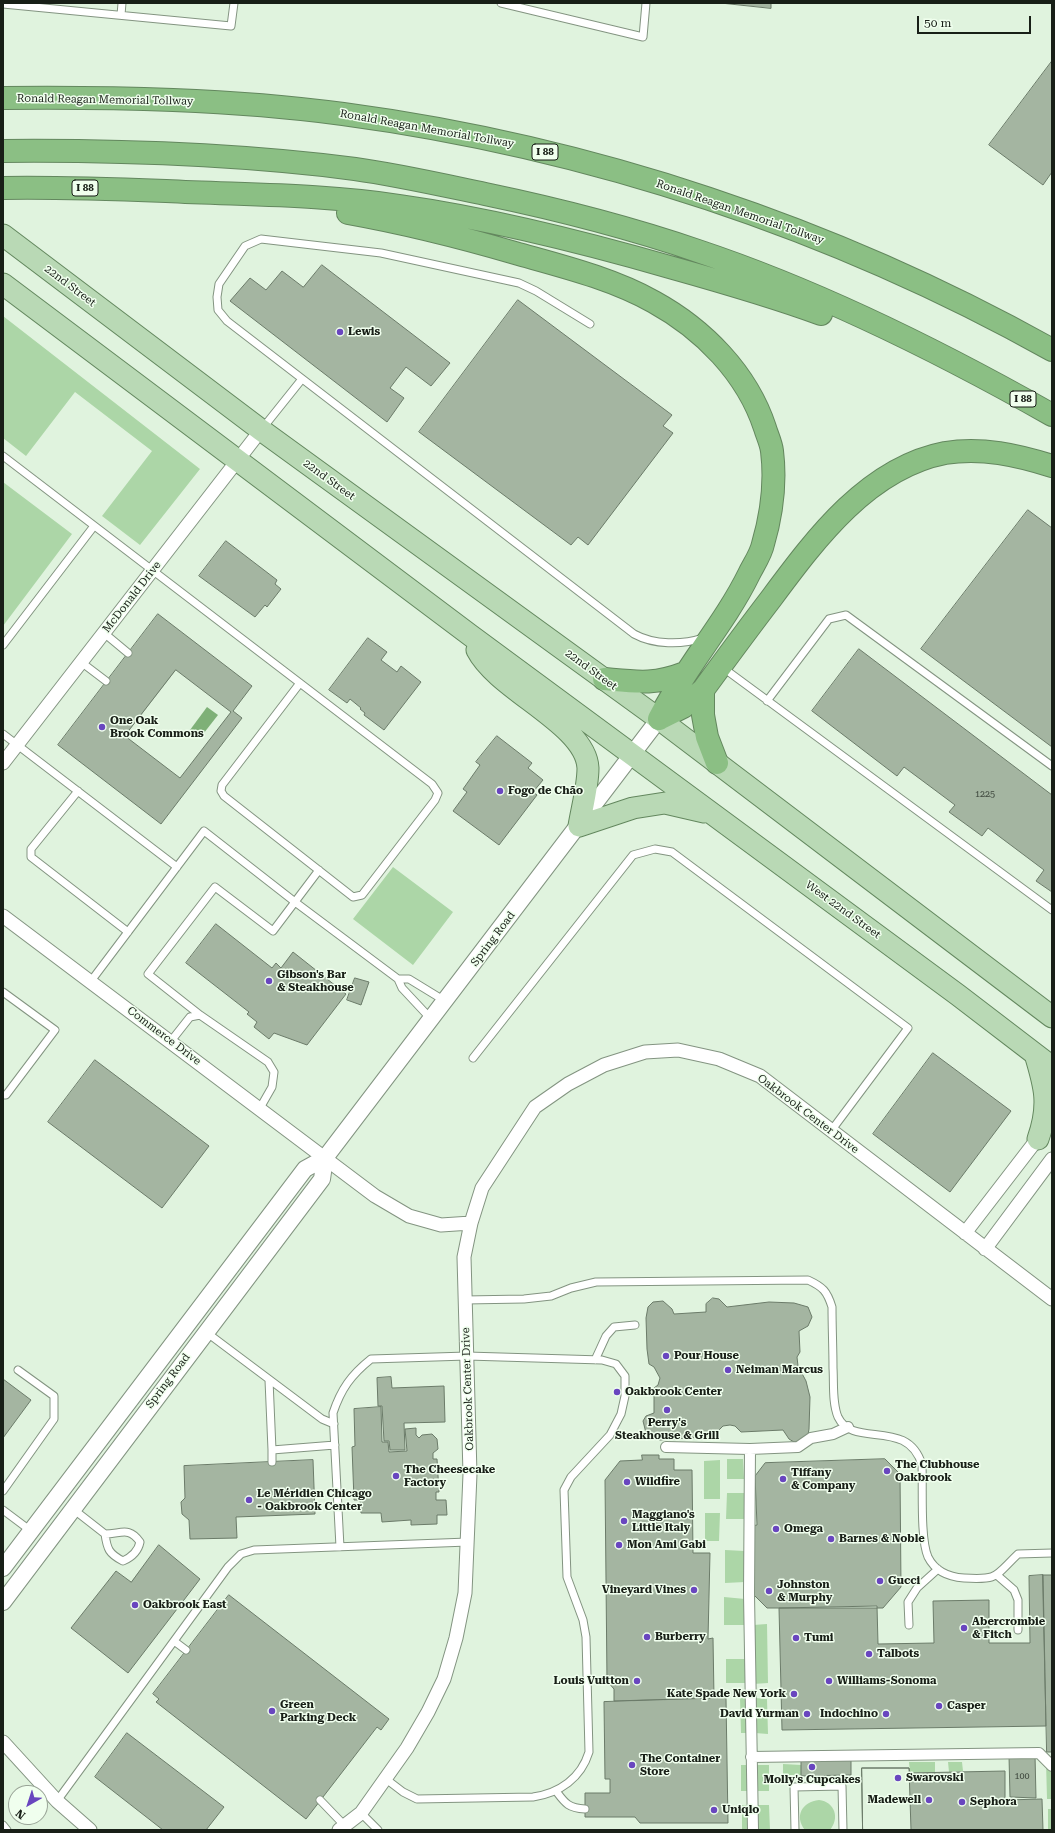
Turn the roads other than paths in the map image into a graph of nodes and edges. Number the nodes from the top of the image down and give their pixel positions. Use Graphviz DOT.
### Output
graph roads {
  1 [pos="122,3"];
  2 [pos="234,3"];
  3 [pos="500,3"];
  4 [pos="646,3"];
  5 [pos="3,4"];
  6 [pos="121,15"];
  7 [pos="3,98"];
  8 [pos="3,151"];
  9 [pos="3,188"];
  10 [pos="166,191"];
  11 [pos="3,235"];
  12 [pos="3,284"];
  13 [pos="590,324"];
  14 [pos="1052,350"];
  15 [pos="302,379"];
  16 [pos="995,383"];
  17 [pos="1052,415"];
  18 [pos="261,430"];
  19 [pos="3,456"];
  20 [pos="238,460"];
  21 [pos="1052,466"];
  22 [pos="94,526"];
  23 [pos="152,571"];
  24 [pos="104,633"];
  25 [pos="470,635"];
  26 [pos="712,635"];
  27 [pos="3,645"];
  28 [pos="128,653"];
  29 [pos="81,662"];
  30 [pos="720,665"];
  31 [pos="685,672"];
  32 [pos="604,679"];
  33 [pos="106,681"];
  34 [pos="300,683"];
  35 [pos="703,690"];
  36 [pos="767,701"];
  37 [pos="659,720"];
  38 [pos="3,734"];
  39 [pos="17,745"];
  40 [pos="632,756"];
  41 [pos="3,763"];
  42 [pos="717,763"];
  43 [pos="1052,766"];
  44 [pos="78,791"];
  45 [pos="711,814"];
  46 [pos="579,826"];
  47 [pos="177,867"];
  48 [pos="319,870"];
  49 [pos="295,902"];
  50 [pos="1052,910"];
  51 [pos="3,916"];
  52 [pos="128,932"];
  53 [pos="398,979"];
  54 [pos="91,981"];
  55 [pos="3,992"];
  56 [pos="445,1001"];
  57 [pos="1048,1012"];
  58 [pos="200,1015"];
  59 [pos="431,1019"];
  60 [pos="171,1041"];
  61 [pos="1035,1054"];
  62 [pos="473,1058"];
  63 [pos="1052,1067"];
  64 [pos="3,1095"];
  65 [pos="260,1108"];
  66 [pos="1052,1120"];
  67 [pos="831,1131"];
  68 [pos="1038,1139"];
  69 [pos="326,1158"];
  70 [pos="1052,1159"];
  71 [pos="471,1223"];
  72 [pos="965,1233"];
  73 [pos="985,1249"];
  74 [pos="1052,1299"];
  75 [pos="465,1300"];
  76 [pos="635,1325"];
  77 [pos="205,1332"];
  78 [pos="466,1356"];
  79 [pos="595,1360"];
  80 [pos="18,1370"];
  81 [pos="270,1380"];
  82 [pos="334,1424"];
  83 [pos="848,1427"];
  84 [pos="335,1445"];
  85 [pos="666,1447"];
  86 [pos="750,1449"];
  87 [pos="272,1450"];
  88 [pos="272,1462"];
  89 [pos="3,1490"];
  90 [pos="73,1509"];
  91 [pos="3,1510"];
  92 [pos="32,1532"];
  93 [pos="105,1534"];
  94 [pos="468,1542"];
  95 [pos="340,1547"];
  96 [pos="1052,1553"];
  97 [pos="3,1568"];
  98 [pos="938,1569"];
  99 [pos="998,1576"];
  100 [pos="3,1602"];
  101 [pos="909,1625"];
  102 [pos="1018,1630"];
  103 [pos="174,1641"];
  104 [pos="186,1650"];
  105 [pos="3,1742"];
  106 [pos="751,1757"];
  107 [pos="1052,1766"];
  108 [pos="386,1780"];
  109 [pos="556,1791"];
  110 [pos="320,1800"];
  111 [pos="57,1801"];
  112 [pos="585,1809"];
  113 [pos="361,1813"];
  114 [pos="3,1825"];
  115 [pos="342,1828"];
  116 [pos="8,1830"];
  117 [pos="90,1830"];
  118 [pos="378,1830"];
  119 [pos="753,1830"];
  120 [pos="795,1830"];
  121 [pos="843,1830"];
  1 -- 6 [label="lane"];
  2 -- 6 [label="lane"];
  3 -- 4 [label="lane"];
  5 -- 6 [label="lane"];
  7 -- 14 [label="highway, Ronald Reagan Memorial Tollway / I 88"];
  8 -- 16 [label="highway, I 88"];
  9 -- 10 [label="highway, I 88"];
  10 -- 16 [label="highway, I 88"];
  10 -- 26 [label="highway"];
  11 -- 18 [label="main road, 22nd Street"];
  12 -- 20 [label="main road"];
  13 -- 15 [label="lane"];
  15 -- 18 [label="lane"];
  15 -- 26 [label="lane"];
  16 -- 17 [label="highway, I 88"];
  18 -- 20 [label="street, McDonald Drive"];
  18 -- 32 [label="main road, 22nd Street"];
  19 -- 22 [label="lane"];
  20 -- 23 [label="street, McDonald Drive"];
  20 -- 25 [label="main road"];
  21 -- 30 [label="highway"];
  22 -- 23 [label="lane"];
  22 -- 27 [label="lane"];
  23 -- 24 [label="street, McDonald Drive"];
  23 -- 34 [label="lane"];
  24 -- 28 [label="lane"];
  24 -- 29 [label="street, McDonald Drive"];
  25 -- 40 [label="main road"];
  25 -- 46 [label="main road"];
  26 -- 31 [label="highway"];
  29 -- 33 [label="lane"];
  29 -- 39 [label="street, McDonald Drive"];
  30 -- 35 [label="highway"];
  30 -- 36 [label="lane"];
  31 -- 32 [label="highway"];
  31 -- 37 [label="highway"];
  32 -- 37 [label="main road, 22nd Street"];
  34 -- 48 [label="lane"];
  34 -- 48 [label="lane"];
  35 -- 37 [label="highway"];
  35 -- 42 [label="highway"];
  36 -- 43 [label="lane"];
  36 -- 50 [label="lane"];
  37 -- 40 [label="street, Spring Road"];
  37 -- 42 [label="main road"];
  38 -- 39 [label="lane"];
  39 -- 41 [label="street, McDonald Drive"];
  39 -- 44 [label="lane"];
  40 -- 45 [label="main road, West 22nd Street"];
  40 -- 46 [label="street, Spring Road"];
  42 -- 57 [label="main road"];
  44 -- 47 [label="lane"];
  44 -- 52 [label="lane"];
  45 -- 46 [label="main road"];
  45 -- 61 [label="main road, West 22nd Street"];
  46 -- 56 [label="street, Spring Road"];
  47 -- 49 [label="lane"];
  47 -- 52 [label="lane"];
  48 -- 49 [label="lane"];
  49 -- 53 [label="lane"];
  49 -- 58 [label="lane"];
  51 -- 54 [label="street, Commerce Drive"];
  52 -- 54 [label="lane"];
  53 -- 56 [label="lane"];
  53 -- 59 [label="lane"];
  54 -- 60 [label="street, Commerce Drive"];
  55 -- 64 [label="lane"];
  56 -- 59 [label="street, Spring Road"];
  58 -- 60 [label="lane"];
  58 -- 65 [label="lane"];
  59 -- 69 [label="street, Spring Road"];
  60 -- 65 [label="street, Commerce Drive"];
  61 -- 63 [label="main road, West 22nd Street"];
  61 -- 68 [label="main road"];
  62 -- 67 [label="lane"];
  65 -- 69 [label="street, Commerce Drive"];
  66 -- 68 [label="street"];
  67 -- 71 [label="street, Oakbrook Center Drive"];
  67 -- 72 [label="street, Oakbrook Center Drive"];
  68 -- 72 [label="street"];
  69 -- 71 [label="street"];
  69 -- 77 [label="street, Spring Road"];
  69 -- 92 [label="street, Spring Road"];
  70 -- 73 [label="street"];
  71 -- 75 [label="street, Oakbrook Center Drive"];
  72 -- 73 [label="street, Oakbrook Center Drive"];
  73 -- 74 [label="street, Oakbrook Center Drive"];
  75 -- 78 [label="street, Oakbrook Center Drive"];
  75 -- 83 [label="lane"];
  76 -- 79 [label="lane"];
  77 -- 81 [label="lane"];
  77 -- 90 [label="street, Spring Road"];
  78 -- 79 [label="lane"];
  78 -- 82 [label="lane"];
  78 -- 94 [label="street, Oakbrook Center Drive"];
  79 -- 109 [label="lane"];
  80 -- 89 [label="lane"];
  81 -- 82 [label="lane"];
  81 -- 87 [label="lane"];
  82 -- 84 [label="lane"];
  83 -- 86 [label="street"];
  83 -- 98 [label="lane"];
  84 -- 87 [label="lane"];
  84 -- 95 [label="lane"];
  85 -- 86 [label="street"];
  86 -- 106 [label="street"];
  87 -- 88 [label="lane"];
  90 -- 93 [label="lane"];
  90 -- 100 [label="street, Spring Road"];
  91 -- 92 [label="lane"];
  92 -- 97 [label="street, Spring Road"];
  93 -- 93 [label="lane"];
  94 -- 95 [label="lane"];
  94 -- 108 [label="street, Oakbrook Center Drive"];
  95 -- 103 [label="lane"];
  96 -- 99 [label="lane"];
  98 -- 99 [label="lane"];
  98 -- 101 [label="lane"];
  99 -- 102 [label="lane"];
  103 -- 104 [label="lane"];
  103 -- 111 [label="lane"];
  105 -- 111 [label="street"];
  106 -- 107 [label="street"];
  106 -- 119 [label="street"];
  108 -- 109 [label="lane"];
  108 -- 113 [label="street, Oakbrook Center Drive"];
  109 -- 112 [label="lane"];
  110 -- 115 [label="lane"];
  111 -- 117 [label="street"];
  113 -- 115 [label="street, Oakbrook Center Drive"];
  113 -- 118 [label="lane"];
  114 -- 116 [label="lane"];
  120 -- 121 [label="lane"];
}
